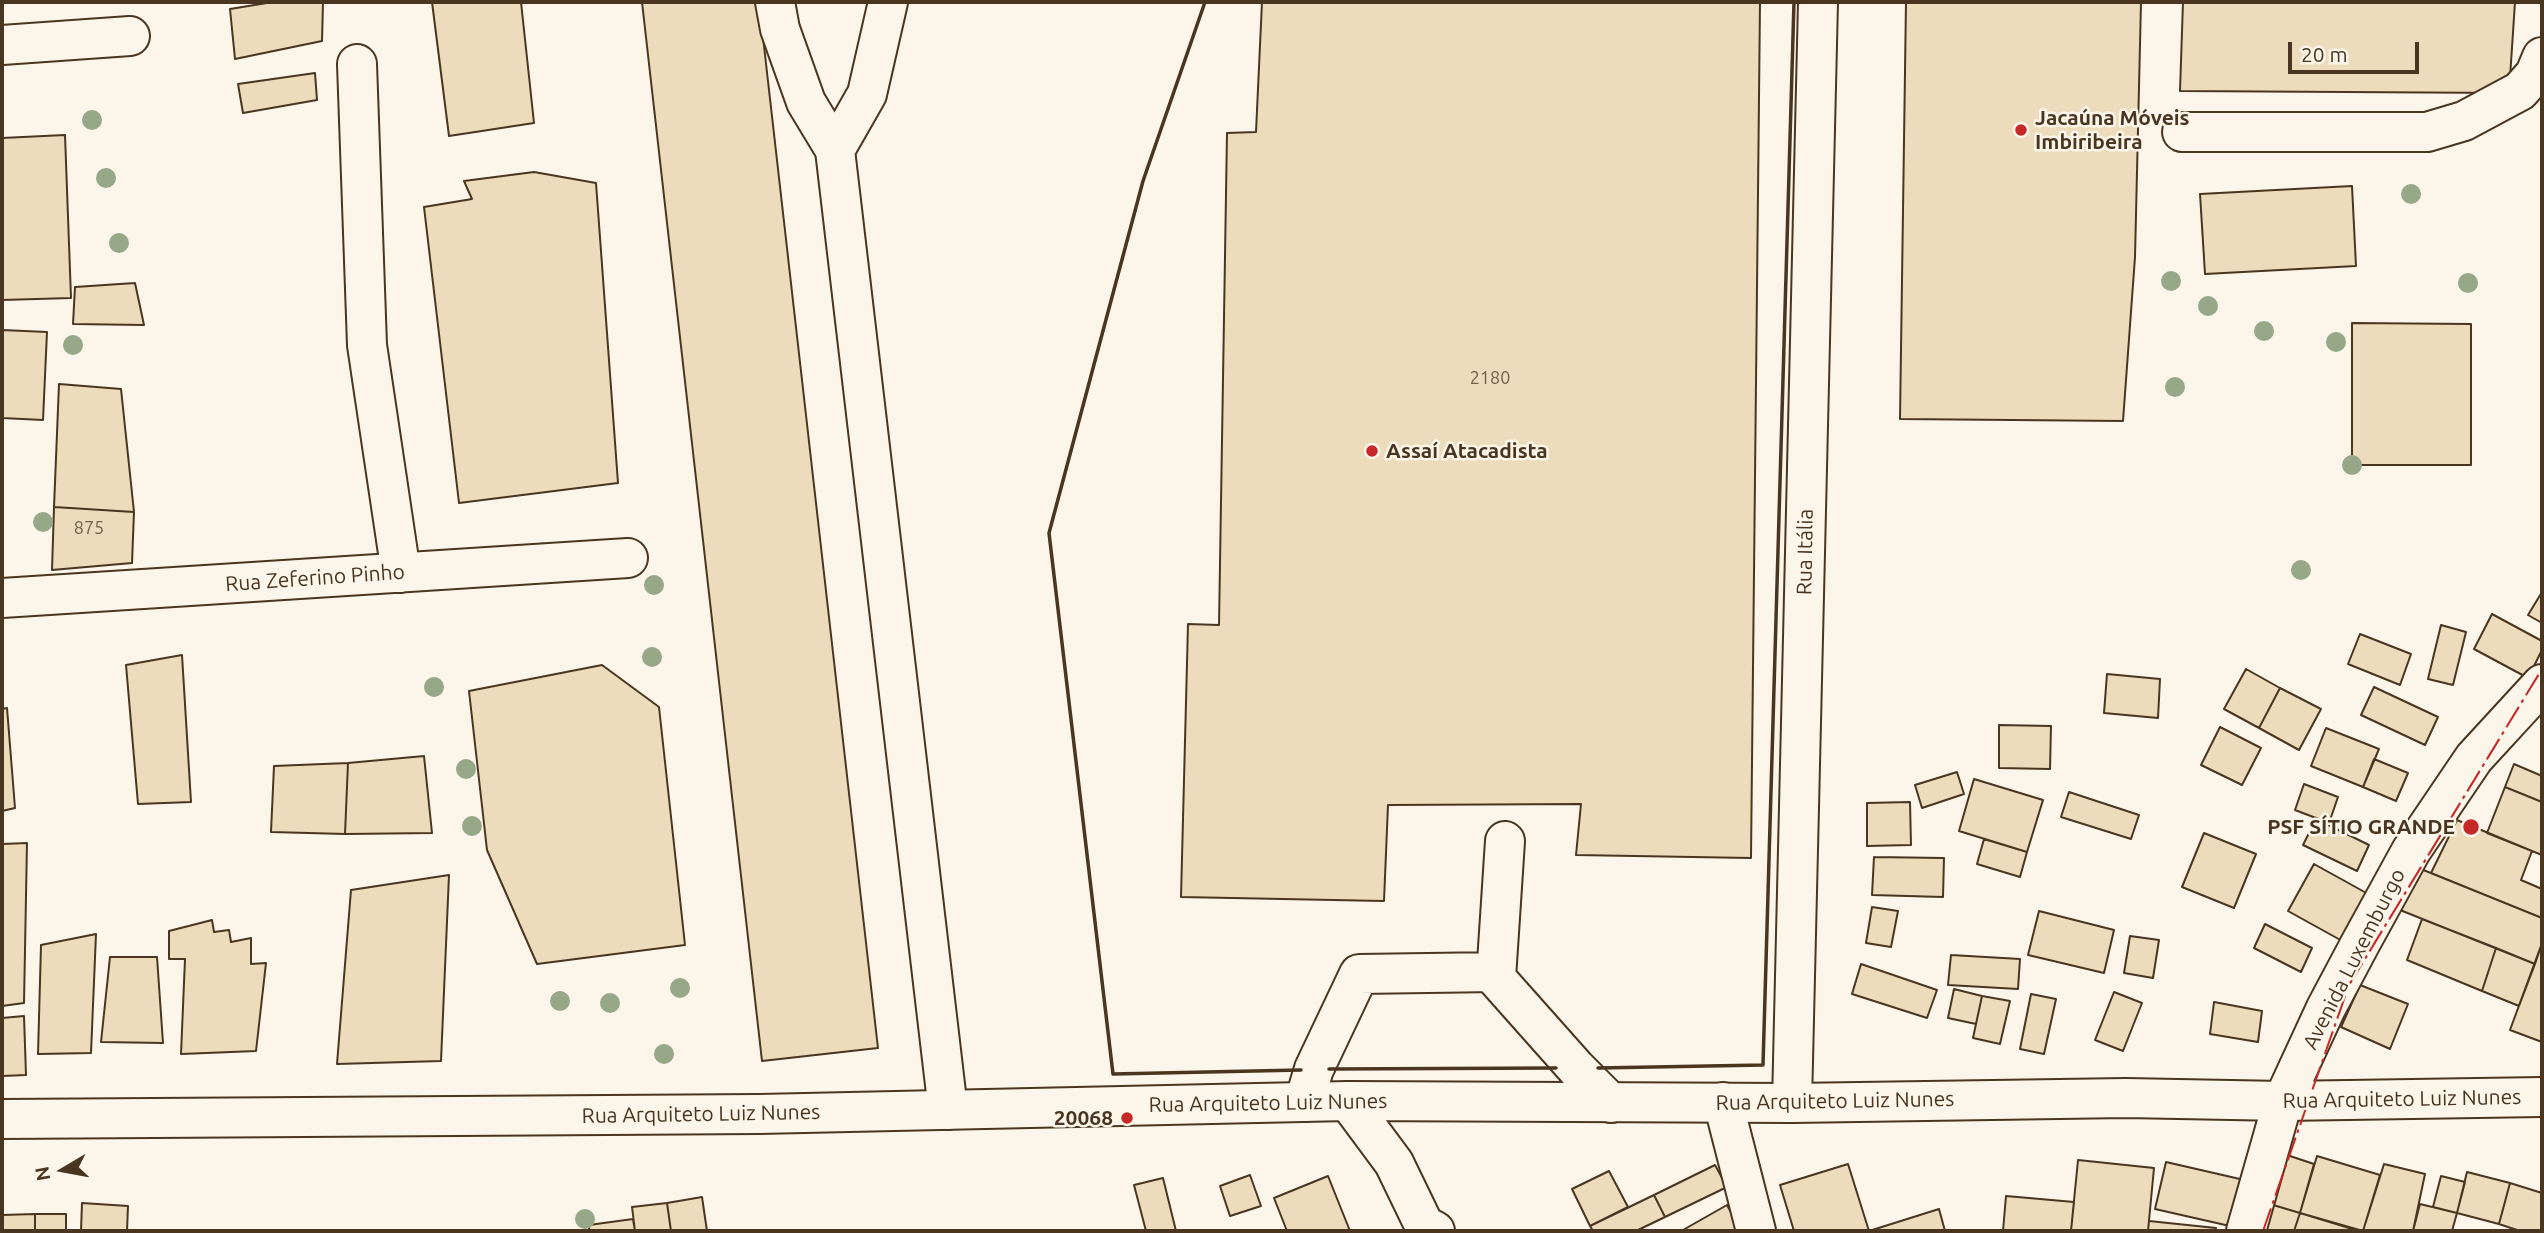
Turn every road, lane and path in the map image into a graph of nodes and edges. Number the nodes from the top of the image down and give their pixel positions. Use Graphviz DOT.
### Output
graph roads {
  1 [pos="775,2"];
  2 [pos="888,2"];
  3 [pos="1818,2"];
  4 [pos="130,36"];
  5 [pos="2,45"];
  6 [pos="2542,57"];
  7 [pos="356,64"];
  8 [pos="2182,132"];
  9 [pos="835,150"];
  10 [pos="628,558"];
  11 [pos="401,573"];
  12 [pos="2,598"];
  13 [pos="2542,684"];
  14 [pos="1505,841"];
  15 [pos="1496,972"];
  16 [pos="2538,1097"];
  17 [pos="1348,1101"];
  18 [pos="2283,1101"];
  19 [pos="1304,1102"];
  20 [pos="1723,1102"];
  21 [pos="1611,1103"];
  22 [pos="1792,1103"];
  23 [pos="948,1110"];
  24 [pos="2,1119"];
  25 [pos="1435,1231"];
  26 [pos="1756,1231"];
  27 [pos="2246,1231"];
  1 -- 9 [label="street"];
  2 -- 9 [label="street"];
  3 -- 22 [label="street, Rua Itália"];
  4 -- 5 [label="street"];
  6 -- 8 [label="street"];
  7 -- 11 [label="street"];
  9 -- 23 [label="street"];
  10 -- 11 [label="street, Rua Zeferino Pinho"];
  11 -- 12 [label="street, Rua Zeferino Pinho"];
  13 -- 18 [label="street, Avenida Luxemburgo"];
  14 -- 15 [label="street"];
  15 -- 19 [label="street"];
  15 -- 21 [label="street"];
  16 -- 18 [label="street, Rua Arquiteto Luiz Nunes"];
  17 -- 19 [label="street, Rua Arquiteto Luiz Nunes"];
  17 -- 21 [label="street, Rua Arquiteto Luiz Nunes"];
  17 -- 25 [label="street"];
  18 -- 22 [label="street, Rua Arquiteto Luiz Nunes"];
  18 -- 27 [label="street, Avenida Luxemburgo"];
  19 -- 23 [label="street, Rua Arquiteto Luiz Nunes"];
  20 -- 21 [label="street, Rua Arquiteto Luiz Nunes"];
  20 -- 22 [label="street, Rua Arquiteto Luiz Nunes"];
  20 -- 26 [label="street"];
  23 -- 24 [label="street, Rua Arquiteto Luiz Nunes"];
}
